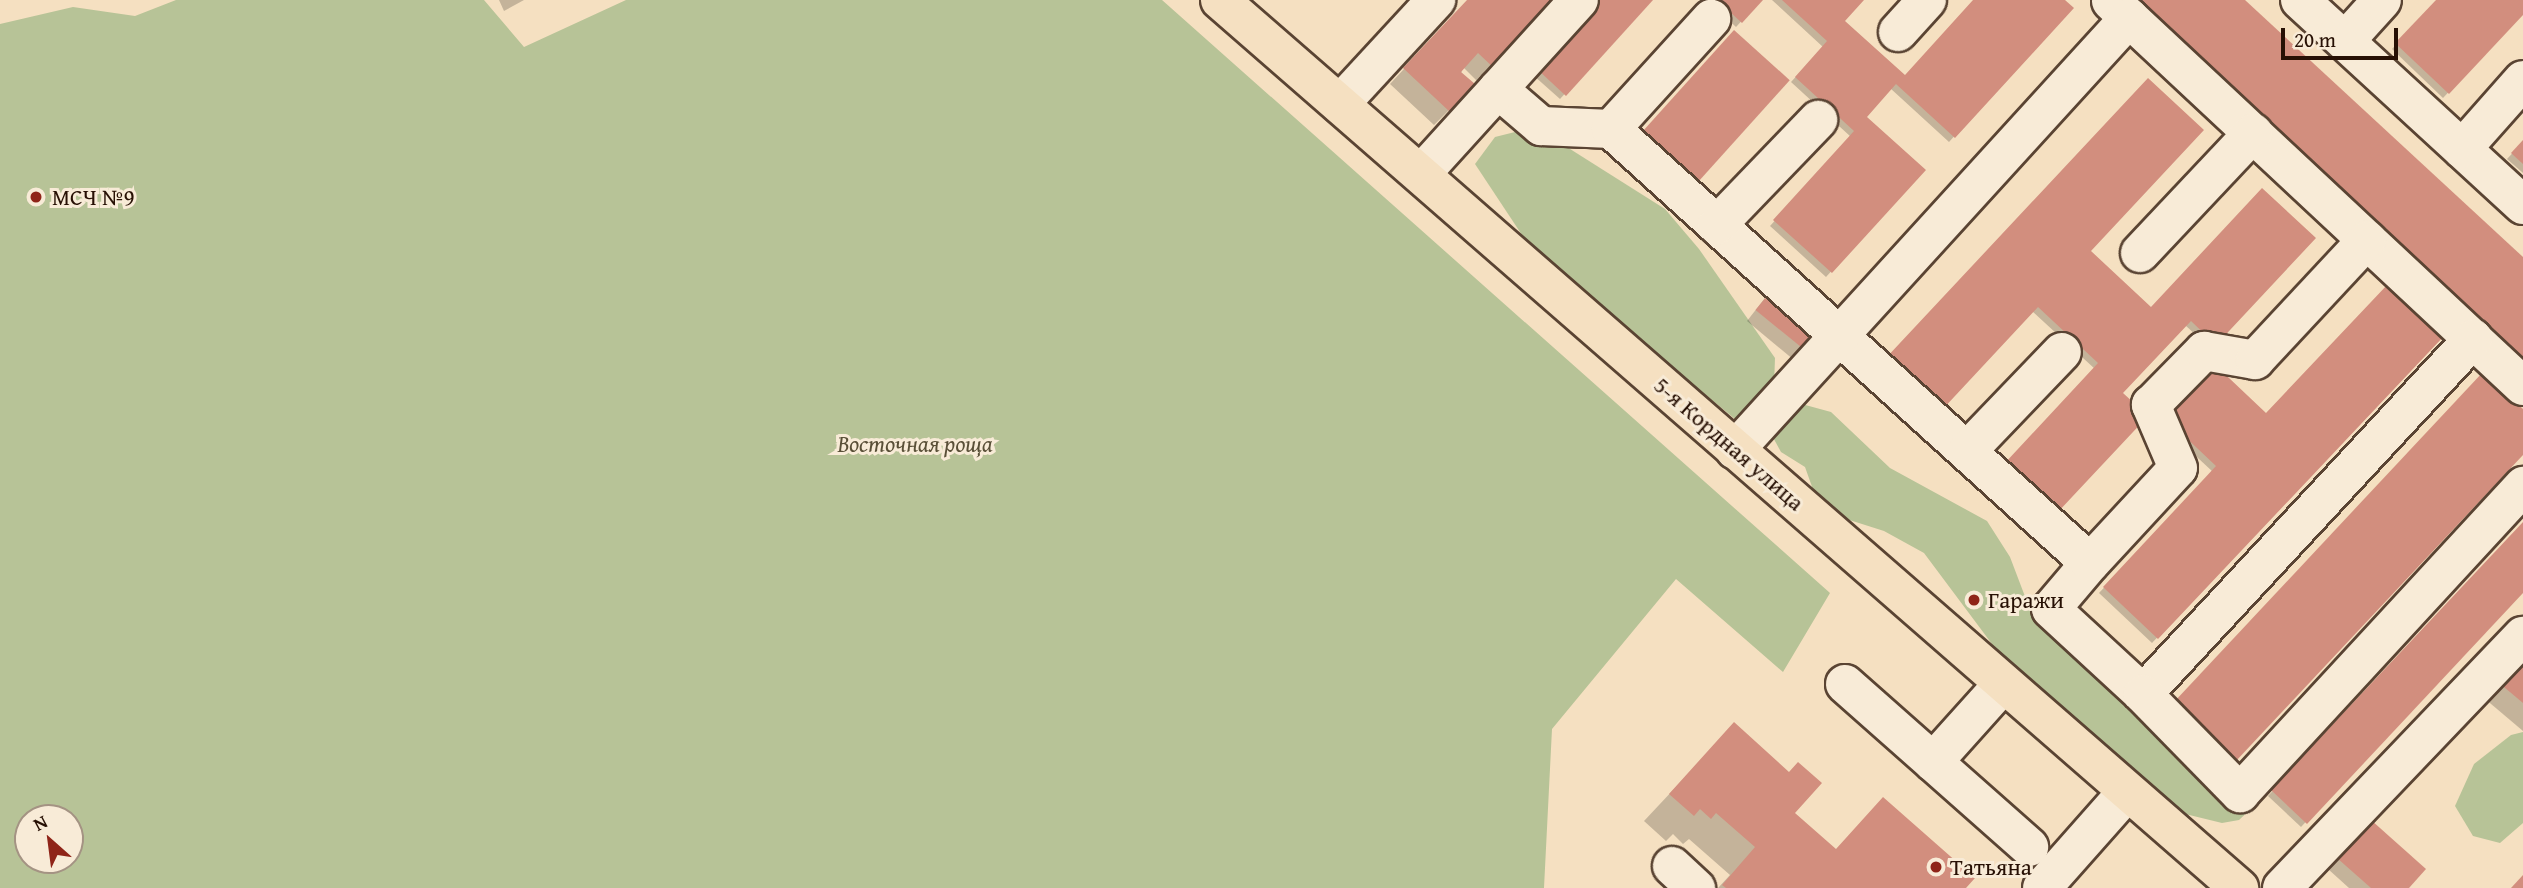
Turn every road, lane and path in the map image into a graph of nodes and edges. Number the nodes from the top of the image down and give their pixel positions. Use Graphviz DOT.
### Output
graph roads {
  1 [pos="1220,0"];
  2 [pos="1436,0"];
  3 [pos="1579,0"];
  4 [pos="1927,0"];
  5 [pos="2300,0"];
  6 [pos="2382,0"];
  7 [pos="2119,9"];
  8 [pos="1711,19"];
  9 [pos="1898,32"];
  10 [pos="2345,41"];
  11 [pos="2523,80"];
  12 [pos="1498,89"];
  13 [pos="1340,104"];
  14 [pos="1818,120"];
  15 [pos="1611,129"];
  16 [pos="2253,133"];
  17 [pos="2462,149"];
  18 [pos="1421,174"];
  19 [pos="2523,205"];
  20 [pos="1717,225"];
  21 [pos="2367,240"];
  22 [pos="2140,253"];
  23 [pos="1840,335"];
  24 [pos="2473,340"];
  25 [pos="2062,352"];
  26 [pos="2523,386"];
  27 [pos="1735,450"];
  28 [pos="1967,451"];
  29 [pos="2523,486"];
  30 [pos="2090,563"];
  31 [pos="2523,636"];
  32 [pos="1845,684"];
  33 [pos="2003,685"];
  34 [pos="2143,694"];
  35 [pos="1933,762"];
  36 [pos="2126,793"];
  37 [pos="2029,847"];
  38 [pos="2042,888"];
  39 [pos="2239,888"];
  40 [pos="2282,888"];
  1 -- 13 [label="main road, 5-я Кордная улица"];
  2 -- 13 [label="lane"];
  3 -- 12 [label="lane"];
  4 -- 9 [label="lane"];
  5 -- 10 [label="lane"];
  6 -- 10 [label="lane"];
  7 -- 16 [label="lane"];
  7 -- 23 [label="lane"];
  8 -- 15 [label="lane"];
  10 -- 17 [label="lane"];
  11 -- 17 [label="lane"];
  12 -- 15 [label="lane"];
  12 -- 18 [label="lane"];
  13 -- 18 [label="main road, 5-я Кордная улица"];
  14 -- 20 [label="lane"];
  15 -- 20 [label="lane"];
  16 -- 21 [label="lane"];
  16 -- 22 [label="lane"];
  17 -- 19 [label="lane"];
  18 -- 27 [label="main road, 5-я Кордная улица"];
  20 -- 23 [label="lane"];
  21 -- 24 [label="lane"];
  21 -- 30 [label="lane"];
  23 -- 27 [label="lane"];
  23 -- 28 [label="lane"];
  24 -- 26 [label="lane"];
  24 -- 34 [label="lane"];
  25 -- 28 [label="lane"];
  27 -- 33 [label="main road, 5-я Кордная улица"];
  28 -- 30 [label="lane"];
  29 -- 34 [label="lane"];
  30 -- 34 [label="lane"];
  31 -- 40 [label="lane"];
  32 -- 35 [label="lane"];
  33 -- 35 [label="lane"];
  33 -- 36 [label="main road, 5-я Кордная улица"];
  35 -- 37 [label="lane"];
  36 -- 38 [label="lane"];
  36 -- 39 [label="main road, 5-я Кордная улица"];
}
